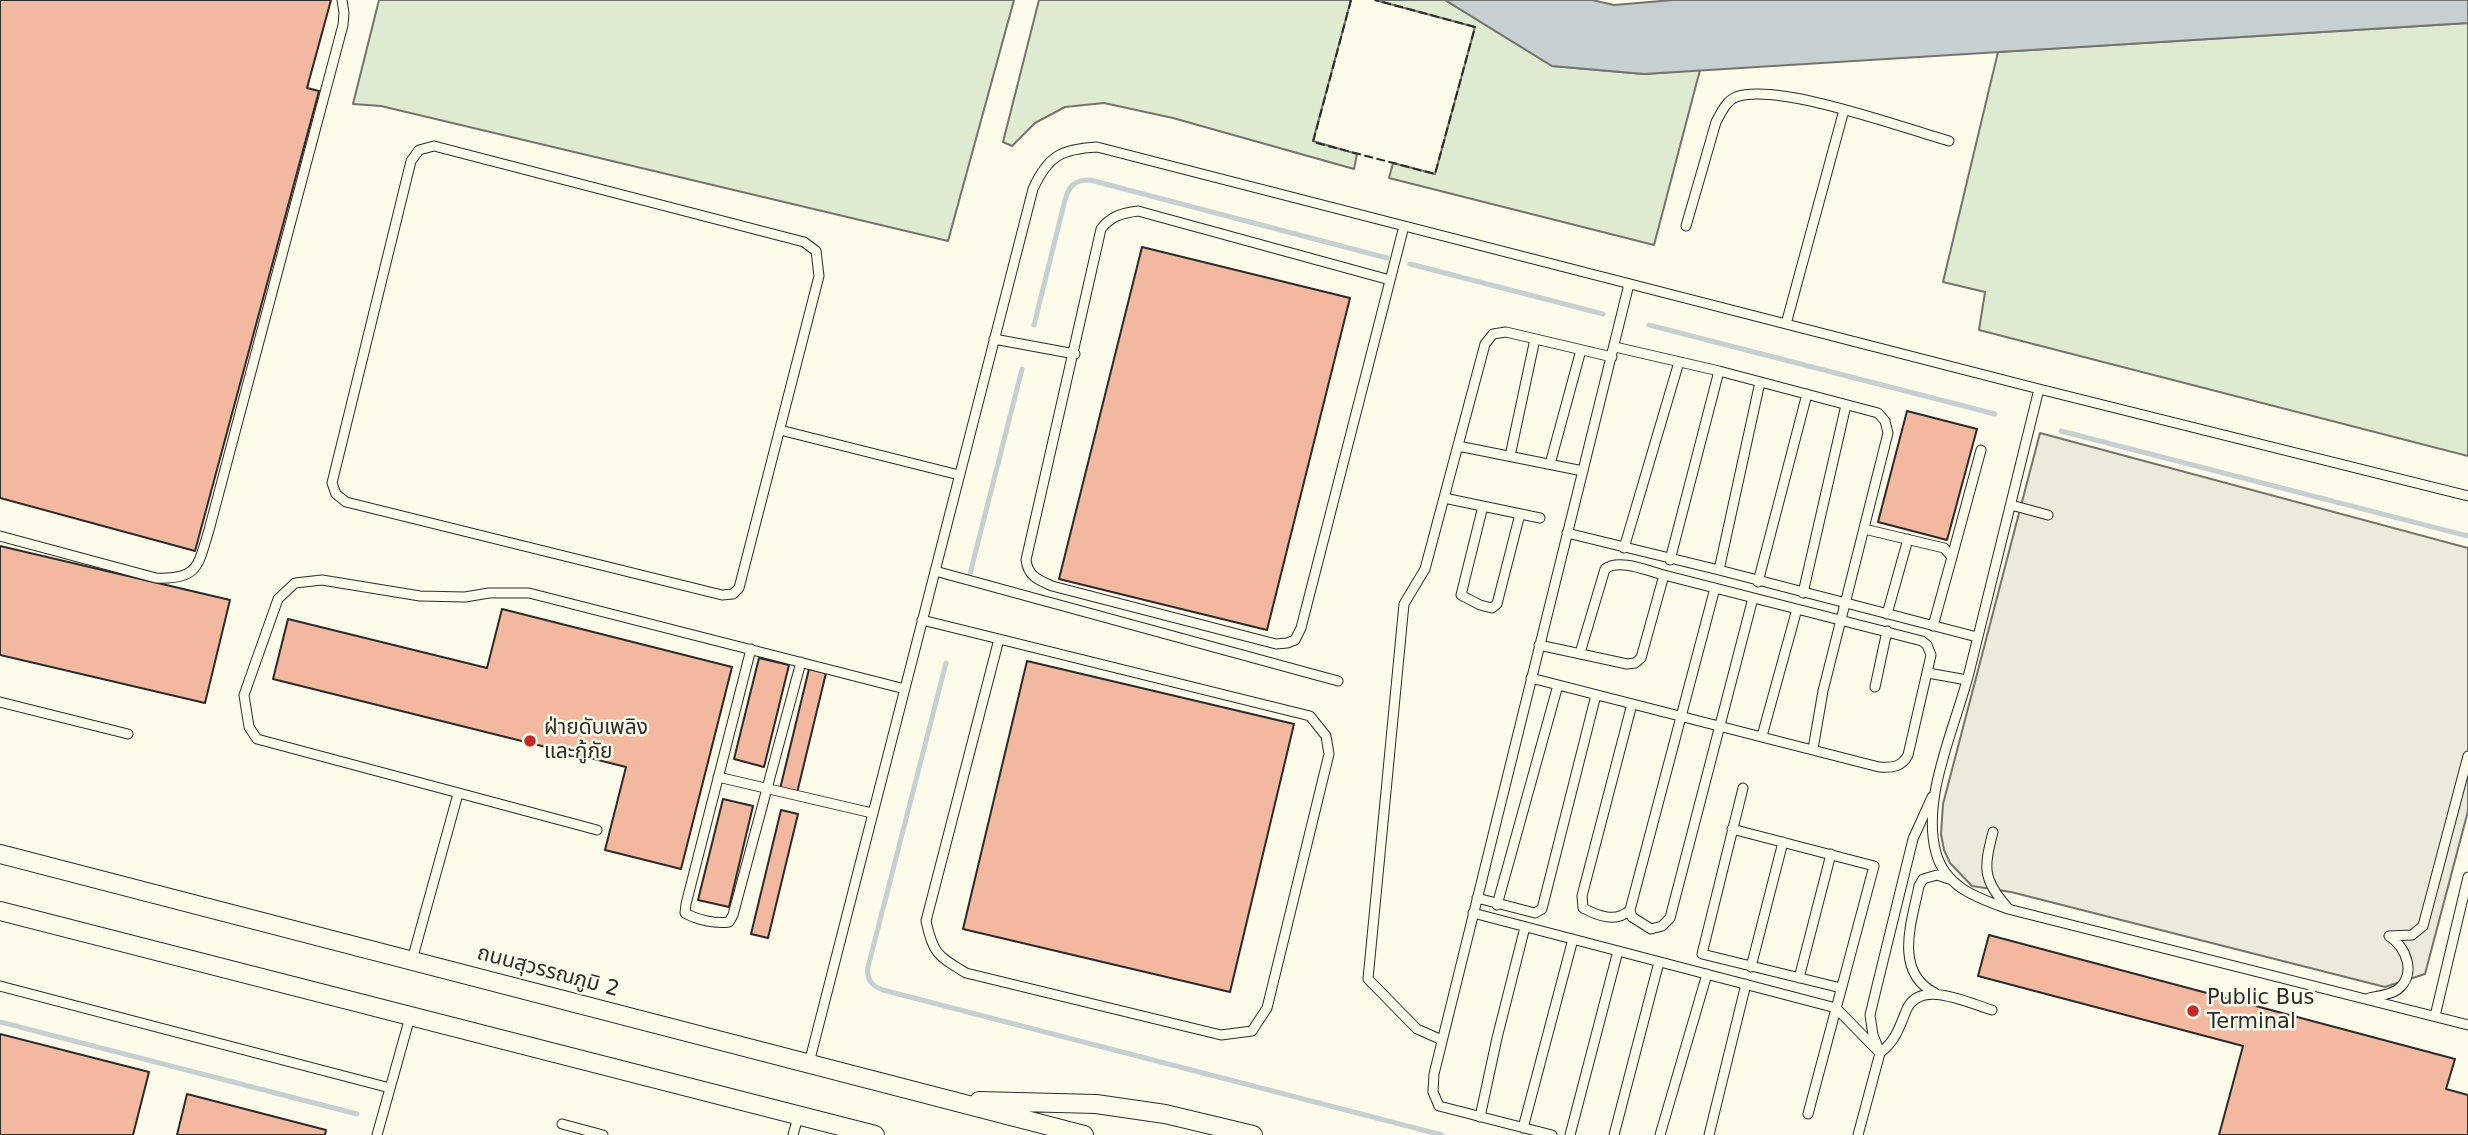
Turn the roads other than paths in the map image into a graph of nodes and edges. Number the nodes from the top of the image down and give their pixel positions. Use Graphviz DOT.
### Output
graph roads {
  1 [pos="342,0"];
  2 [pos="1844,110"];
  3 [pos="1949,141"];
  4 [pos="1404,226"];
  5 [pos="1686,226"];
  6 [pos="1390,281"];
  7 [pos="1629,284"];
  8 [pos="1786,324"];
  9 [pos="1535,339"];
  10 [pos="994,340"];
  11 [pos="1615,347"];
  12 [pos="1581,350"];
  13 [pos="1074,354"];
  14 [pos="1612,357"];
  15 [pos="1679,362"];
  16 [pos="1719,371"];
  17 [pos="1760,382"];
  18 [pos="2039,389"];
  19 [pos="1807,394"];
  20 [pos="1846,405"];
  21 [pos="780,430"];
  22 [pos="1458,446"];
  23 [pos="1981,450"];
  24 [pos="1510,457"];
  25 [pos="1550,464"];
  26 [pos="1583,471"];
  27 [pos="959,475"];
  28 [pos="2468,496"];
  29 [pos="1444,498"];
  30 [pos="2011,505"];
  31 [pos="1483,506"];
  32 [pos="1520,514"];
  33 [pos="2048,515"];
  34 [pos="1540,518"];
  35 [pos="1864,529"];
  36 [pos="1567,533"];
  37 [pos="0,536"];
  38 [pos="1908,539"];
  39 [pos="1625,548"];
  40 [pos="1952,557"];
  41 [pos="1670,560"];
  42 [pos="1719,570"];
  43 [pos="935,571"];
  44 [pos="1664,575"];
  45 [pos="1758,582"];
  46 [pos="1715,588"];
  47 [pos="1803,593"];
  48 [pos="1754,598"];
  49 [pos="1845,604"];
  50 [pos="1797,609"];
  51 [pos="1887,614"];
  52 [pos="922,620"];
  53 [pos="1842,620"];
  54 [pos="1933,626"];
  55 [pos="1887,631"];
  56 [pos="1978,638"];
  57 [pos="999,639"];
  58 [pos="1539,645"];
  59 [pos="751,649"];
  60 [pos="1580,653"];
  61 [pos="801,662"];
  62 [pos="1928,673"];
  63 [pos="1531,678"];
  64 [pos="1967,680"];
  65 [pos="1338,681"];
  66 [pos="1558,685"];
  67 [pos="1875,687"];
  68 [pos="905,689"];
  69 [pos="1596,695"];
  70 [pos="0,702"];
  71 [pos="1632,704"];
  72 [pos="1680,716"];
  73 [pos="1719,725"];
  74 [pos="128,734"];
  75 [pos="1762,736"];
  76 [pos="1813,749"];
  77 [pos="2468,756"];
  78 [pos="718,777"];
  79 [pos="1743,788"];
  80 [pos="767,789"];
  81 [pos="1934,793"];
  82 [pos="457,794"];
  83 [pos="872,813"];
  84 [pos="1732,829"];
  85 [pos="597,830"];
  86 [pos="1993,832"];
  87 [pos="1783,842"];
  88 [pos="0,854"];
  89 [pos="1830,855"];
  90 [pos="2468,881"];
  91 [pos="1954,882"];
  92 [pos="1477,898"];
  93 [pos="1497,905"];
  94 [pos="2008,909"];
  95 [pos="1630,910"];
  96 [pos="0,911"];
  97 [pos="1473,913"];
  98 [pos="1525,927"];
  99 [pos="1573,939"];
  100 [pos="1618,951"];
  101 [pos="412,960"];
  102 [pos="1659,962"];
  103 [pos="1751,967"];
  104 [pos="1707,974"];
  105 [pos="1799,978"];
  106 [pos="1746,984"];
  107 [pos="0,986"];
  108 [pos="1841,988"];
  109 [pos="1939,995"];
  110 [pos="2365,999"];
  111 [pos="1836,1008"];
  112 [pos="1992,1010"];
  113 [pos="411,1017"];
  114 [pos="2435,1017"];
  115 [pos="2468,1025"];
  116 [pos="1442,1040"];
  117 [pos="1880,1053"];
  118 [pos="809,1063"];
  119 [pos="390,1088"];
  120 [pos="951,1101"];
  121 [pos="1808,1114"];
  122 [pos="798,1117"];
  123 [pos="1480,1117"];
  124 [pos="562,1124"];
  125 [pos="1523,1128"];
  126 [pos="377,1135"];
  127 [pos="603,1135"];
  128 [pos="793,1135"];
  129 [pos="875,1135"];
  130 [pos="1084,1135"];
  131 [pos="1253,1135"];
  132 [pos="1552,1135"];
  133 [pos="1570,1135"];
  134 [pos="1614,1135"];
  135 [pos="1660,1135"];
  136 [pos="1709,1135"];
  137 [pos="1858,1135"];
  1 -- 37 [label="lane"];
  2 -- 3 [label="lane"];
  2 -- 5 [label="lane"];
  2 -- 8 [label="lane"];
  4 -- 6 [label="lane"];
  4 -- 7 [label="lane"];
  4 -- 10 [label="lane"];
  6 -- 13 [label="lane"];
  6 -- 13 [label="lane"];
  7 -- 8 [label="lane"];
  7 -- 11 [label="lane"];
  8 -- 18 [label="lane"];
  9 -- 12 [label="lane"];
  9 -- 22 [label="lane"];
  9 -- 24 [label="lane"];
  10 -- 13 [label="lane"];
  10 -- 27 [label="lane"];
  11 -- 14 [label="lane"];
  11 -- 15 [label="lane"];
  12 -- 14 [label="lane"];
  12 -- 25 [label="lane"];
  14 -- 26 [label="lane"];
  15 -- 16 [label="lane"];
  15 -- 39 [label="lane"];
  16 -- 17 [label="lane"];
  16 -- 41 [label="lane"];
  17 -- 19 [label="lane"];
  17 -- 42 [label="lane"];
  18 -- 28 [label="lane"];
  18 -- 30 [label="lane"];
  19 -- 20 [label="lane"];
  19 -- 45 [label="lane"];
  20 -- 35 [label="lane"];
  20 -- 47 [label="lane"];
  21 -- 21 [label="lane"];
  21 -- 27 [label="lane"];
  22 -- 24 [label="lane"];
  22 -- 29 [label="lane"];
  23 -- 40 [label="lane"];
  24 -- 25 [label="lane"];
  25 -- 26 [label="lane"];
  26 -- 36 [label="lane"];
  27 -- 43 [label="lane"];
  29 -- 31 [label="lane"];
  29 -- 116 [label="lane"];
  30 -- 33 [label="lane"];
  30 -- 56 [label="lane"];
  31 -- 32 [label="lane"];
  31 -- 32 [label="lane"];
  32 -- 34 [label="lane"];
  35 -- 38 [label="lane"];
  35 -- 49 [label="lane"];
  36 -- 39 [label="lane"];
  36 -- 58 [label="lane"];
  38 -- 40 [label="lane"];
  38 -- 51 [label="lane"];
  39 -- 41 [label="lane"];
  40 -- 54 [label="lane"];
  41 -- 42 [label="lane"];
  42 -- 45 [label="lane"];
  43 -- 52 [label="lane"];
  43 -- 65 [label="lane"];
  44 -- 46 [label="lane"];
  44 -- 60 [label="lane"];
  44 -- 60 [label="lane"];
  45 -- 47 [label="lane"];
  46 -- 48 [label="lane"];
  46 -- 72 [label="lane"];
  47 -- 49 [label="lane"];
  48 -- 50 [label="lane"];
  48 -- 73 [label="lane"];
  49 -- 51 [label="lane"];
  49 -- 53 [label="lane"];
  50 -- 53 [label="lane"];
  50 -- 75 [label="lane"];
  51 -- 54 [label="lane"];
  52 -- 57 [label="lane"];
  52 -- 68 [label="lane"];
  53 -- 55 [label="lane"];
  53 -- 76 [label="lane"];
  54 -- 56 [label="lane"];
  55 -- 62 [label="lane"];
  55 -- 67 [label="lane"];
  56 -- 64 [label="lane"];
  57 -- 57 [label="lane"];
  58 -- 60 [label="lane"];
  58 -- 63 [label="lane"];
  59 -- 61 [label="lane"];
  59 -- 78 [label="lane"];
  59 -- 82 [label="lane"];
  61 -- 68 [label="lane"];
  61 -- 80 [label="lane"];
  62 -- 64 [label="lane"];
  62 -- 76 [label="lane"];
  63 -- 66 [label="lane"];
  63 -- 92 [label="lane"];
  64 -- 81 [label="lane"];
  66 -- 69 [label="lane"];
  66 -- 93 [label="lane"];
  68 -- 83 [label="lane"];
  69 -- 71 [label="lane"];
  69 -- 93 [label="lane"];
  70 -- 74 [label="lane"];
  71 -- 72 [label="lane"];
  71 -- 95 [label="lane"];
  72 -- 73 [label="lane"];
  72 -- 95 [label="lane"];
  73 -- 75 [label="lane"];
  73 -- 95 [label="lane"];
  75 -- 76 [label="lane"];
  77 -- 110 [label="lane"];
  78 -- 80 [label="lane"];
  78 -- 80 [label="lane"];
  79 -- 84 [label="lane"];
  80 -- 83 [label="lane"];
  81 -- 91 [label="lane"];
  81 -- 117 [label="lane"];
  82 -- 85 [label="lane"];
  82 -- 101 [label="lane"];
  83 -- 118 [label="lane"];
  84 -- 87 [label="lane"];
  84 -- 103 [label="lane"];
  86 -- 94 [label="lane"];
  87 -- 89 [label="lane"];
  87 -- 103 [label="lane"];
  88 -- 101 [label="street, ถนนสุวรรณภูมิ 2"];
  89 -- 105 [label="lane"];
  89 -- 108 [label="lane"];
  90 -- 114 [label="lane"];
  91 -- 94 [label="lane"];
  91 -- 109 [label="lane"];
  92 -- 93 [label="lane"];
  92 -- 97 [label="lane"];
  94 -- 110 [label="lane"];
  96 -- 113 [label="street"];
  97 -- 98 [label="lane"];
  97 -- 116 [label="lane"];
  98 -- 99 [label="lane"];
  98 -- 123 [label="lane"];
  99 -- 100 [label="lane"];
  99 -- 125 [label="lane"];
  100 -- 102 [label="lane"];
  100 -- 133 [label="lane"];
  101 -- 118 [label="street, ถนนสุวรรณภูมิ 2"];
  102 -- 104 [label="lane"];
  102 -- 134 [label="lane"];
  103 -- 105 [label="lane"];
  104 -- 106 [label="lane"];
  104 -- 135 [label="lane"];
  105 -- 108 [label="lane"];
  106 -- 111 [label="lane"];
  106 -- 136 [label="lane"];
  107 -- 119 [label="lane"];
  108 -- 111 [label="lane"];
  109 -- 112 [label="lane"];
  109 -- 117 [label="lane"];
  110 -- 114 [label="lane"];
  111 -- 117 [label="lane"];
  111 -- 121 [label="lane"];
  113 -- 119 [label="lane"];
  113 -- 122 [label="street"];
  114 -- 115 [label="lane"];
  116 -- 123 [label="lane"];
  117 -- 137 [label="lane"];
  118 -- 120 [label="street, ถนนสุวรรณภูมิ 2"];
  119 -- 126 [label="lane"];
  120 -- 130 [label="street, ถนนสุวรรณภูมิ 2"];
  120 -- 131 [label="street"];
  122 -- 128 [label="lane"];
  122 -- 129 [label="street"];
  123 -- 125 [label="lane"];
  124 -- 127 [label="lane"];
  125 -- 132 [label="lane"];
}
